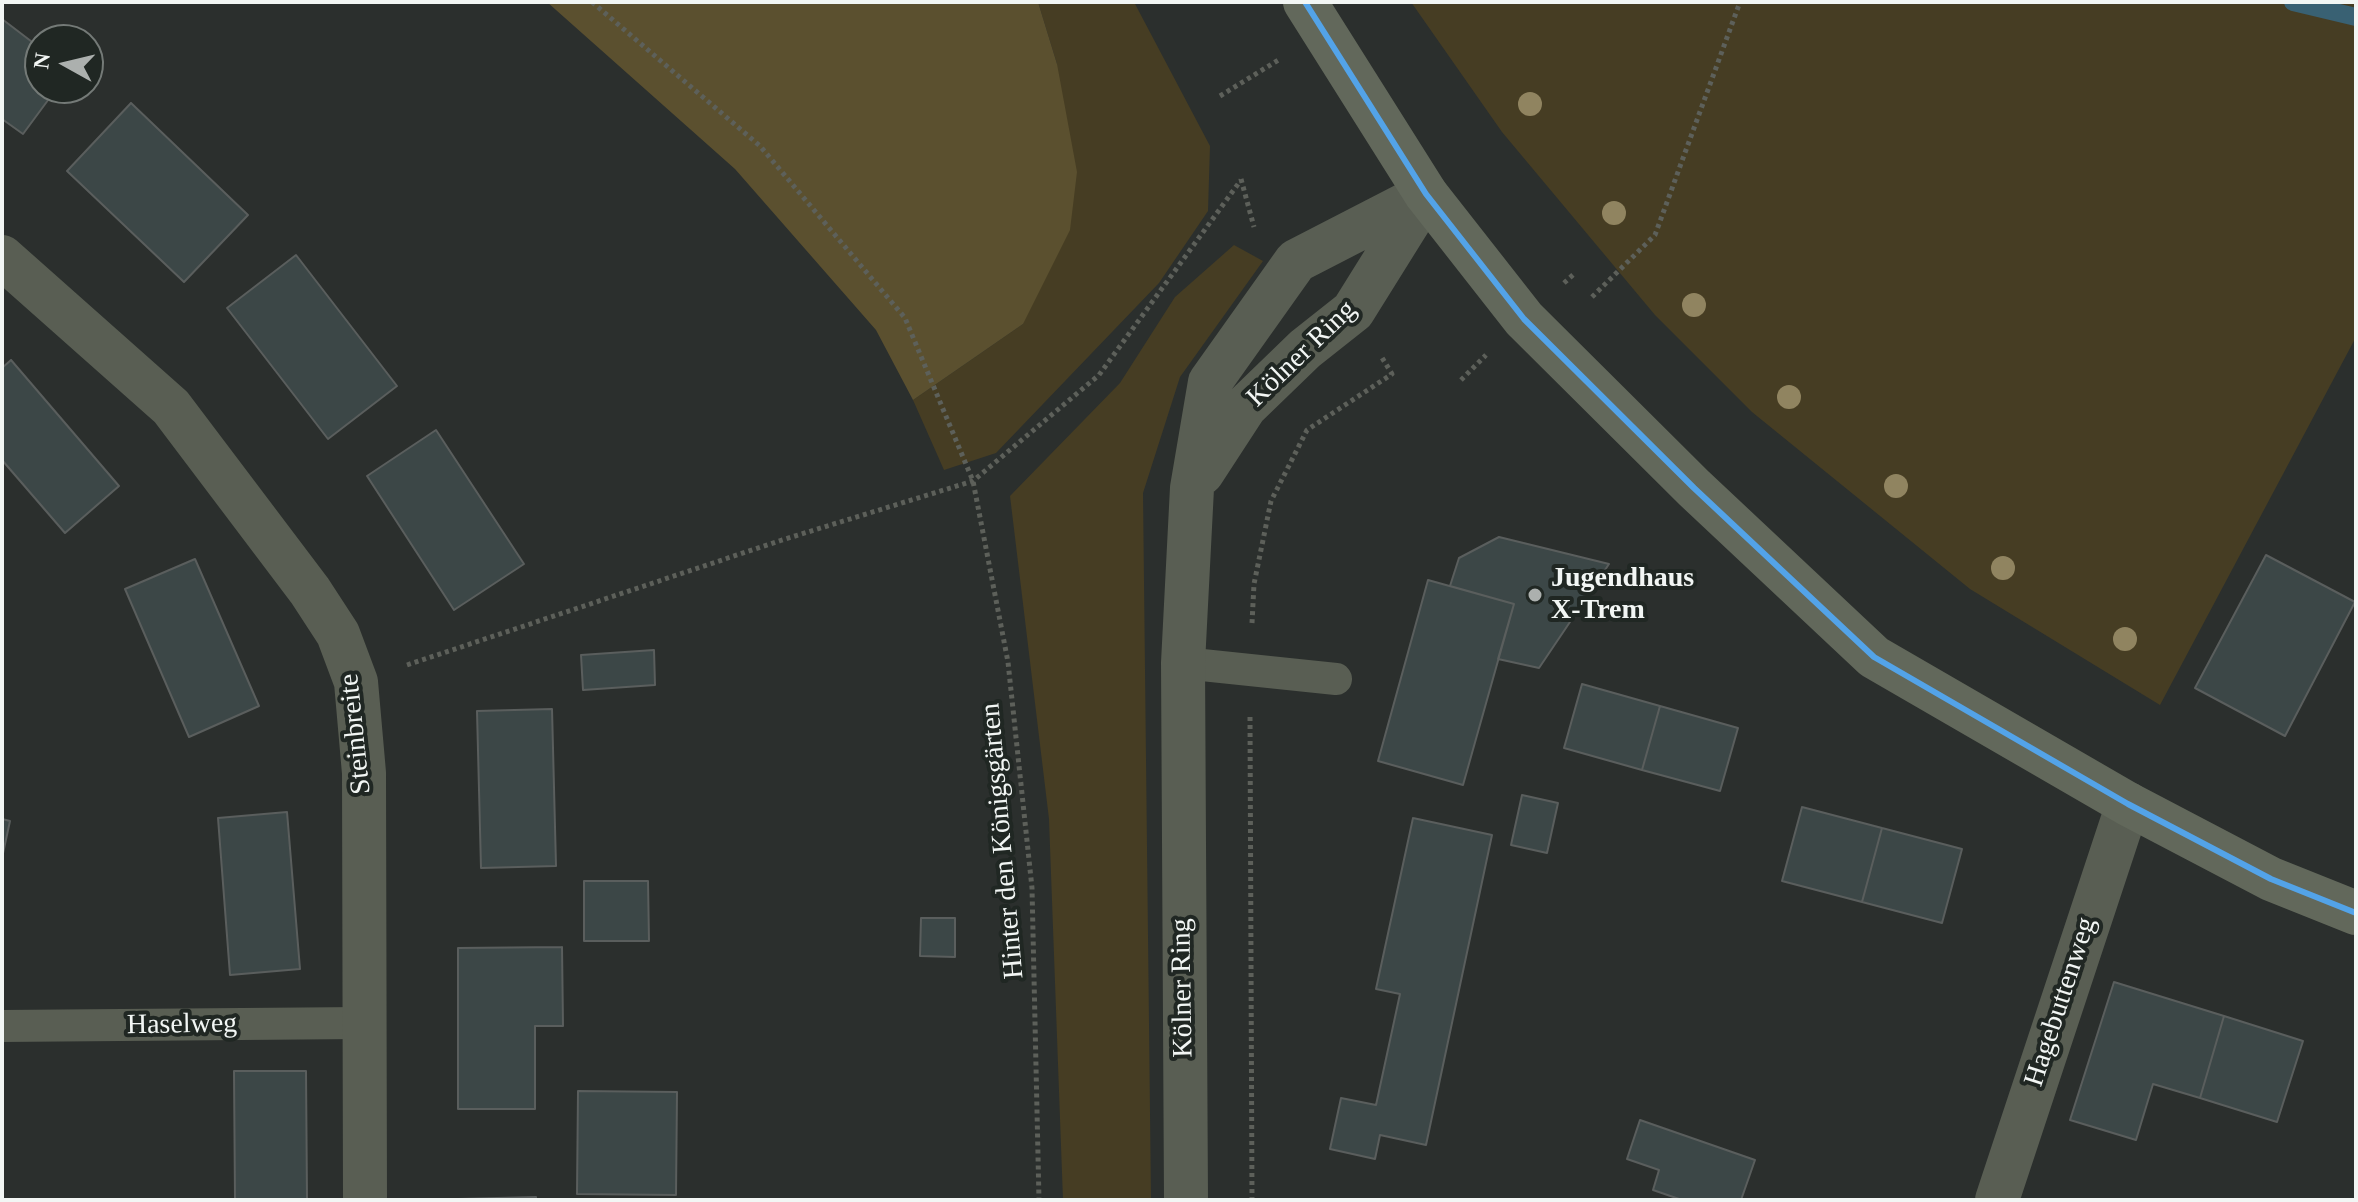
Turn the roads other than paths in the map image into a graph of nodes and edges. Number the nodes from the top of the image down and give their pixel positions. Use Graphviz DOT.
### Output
graph roads {
  1 [pos="1305,2"];
  2 [pos="1426,194"];
  3 [pos="2,257"];
  4 [pos="1192,488"];
  5 [pos="1183,663"];
  6 [pos="1336,679"];
  7 [pos="2128,804"];
  8 [pos="2356,913"];
  9 [pos="362,1023"];
  10 [pos="2,1026"];
  11 [pos="365,1200"];
  12 [pos="1186,1200"];
  13 [pos="1997,1200"];
  1 -- 2 [label="street"];
  2 -- 4 [label="street, Kölner Ring"];
  2 -- 4 [label="street, Kölner Ring"];
  2 -- 7 [label="street"];
  3 -- 9 [label="street, Steinbreite"];
  4 -- 5 [label="street, Kölner Ring"];
  5 -- 6 [label="lane"];
  5 -- 12 [label="street, Kölner Ring"];
  7 -- 8 [label="street"];
  7 -- 13 [label="street, Hagebuttenweg"];
  9 -- 10 [label="lane, Haselweg"];
  9 -- 11 [label="street, Steinbreite"];
}
